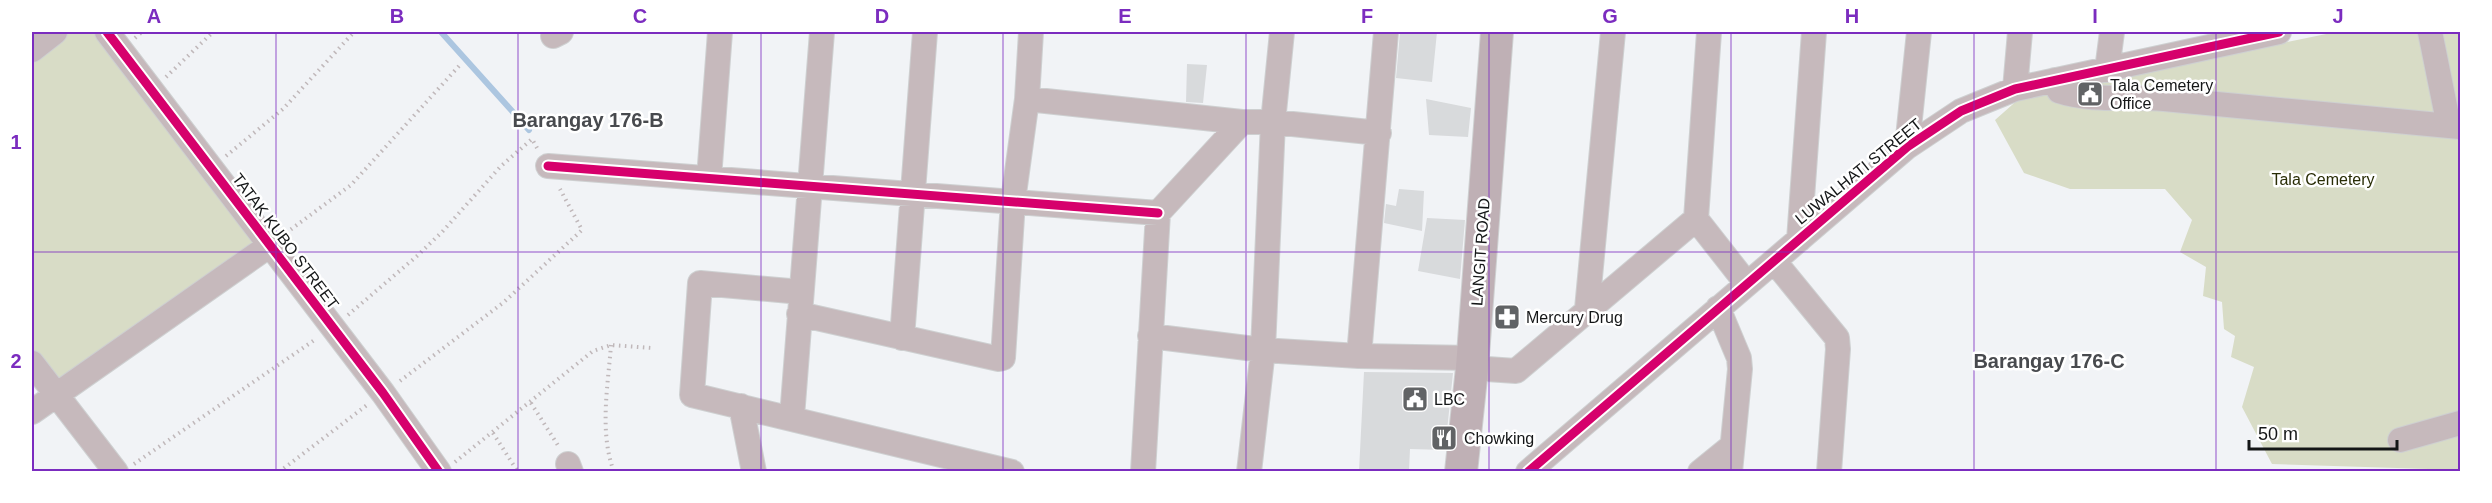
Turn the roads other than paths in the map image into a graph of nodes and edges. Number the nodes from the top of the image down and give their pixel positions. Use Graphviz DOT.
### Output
graph roads {
  1 [pos="55,32"];
  2 [pos="107,32"];
  3 [pos="720,32"];
  4 [pos="822,32"];
  5 [pos="925,32"];
  6 [pos="1031,32"];
  7 [pos="1282,32"];
  8 [pos="1386,32"];
  9 [pos="1497,32"];
  10 [pos="1614,32"];
  11 [pos="1709,32"];
  12 [pos="1814,32"];
  13 [pos="1919,32"];
  14 [pos="2019,32"];
  15 [pos="2112,32"];
  16 [pos="2279,32"];
  17 [pos="2430,32"];
  18 [pos="2223,38"];
  19 [pos="32,50"];
  20 [pos="2108,70"];
  21 [pos="2055,80"];
  22 [pos="2015,89"];
  23 [pos="1027,99"];
  24 [pos="1242,122"];
  25 [pos="1273,122"];
  26 [pos="2455,127"];
  27 [pos="1379,133"];
  28 [pos="1907,147"];
  29 [pos="548,166"];
  30 [pos="709,178"];
  31 [pos="808,186"];
  32 [pos="913,194"];
  33 [pos="1013,201"];
  34 [pos="1158,213"];
  35 [pos="1696,219"];
  36 [pos="1799,240"];
  37 [pos="270,244"];
  38 [pos="1774,261"];
  39 [pos="1747,284"];
  40 [pos="800,303"];
  41 [pos="1718,308"];
  42 [pos="1587,309"];
  43 [pos="1150,336"];
  44 [pos="902,338"];
  45 [pos="1263,350"];
  46 [pos="1359,356"];
  47 [pos="32,363"];
  48 [pos="1472,363"];
  49 [pos="56,394"];
  50 [pos="741,406"];
  51 [pos="32,412"];
  52 [pos="792,417"];
  53 [pos="2460,423"];
  54 [pos="2400,440"];
  55 [pos="1732,446"];
  56 [pos="124,468"];
  57 [pos="443,469"];
  58 [pos="754,471"];
  59 [pos="1012,471"];
  60 [pos="1143,471"];
  61 [pos="1249,471"];
  62 [pos="1461,471"];
  63 [pos="1528,471"];
  64 [pos="1700,471"];
  65 [pos="1731,471"];
  66 [pos="1829,471"];
  1 -- 19 [label="street"];
  2 -- 37 [label="street, TATAK KUBO STREET"];
  3 -- 30 [label="street"];
  4 -- 31 [label="street"];
  5 -- 32 [label="street"];
  6 -- 23 [label="street"];
  7 -- 25 [label="street"];
  8 -- 27 [label="street"];
  9 -- 48 [label="main road, LANGIT ROAD"];
  10 -- 42 [label="street"];
  11 -- 35 [label="street"];
  12 -- 36 [label="street"];
  13 -- 28 [label="street"];
  14 -- 22 [label="street"];
  15 -- 20 [label="street"];
  16 -- 18 [label="street, LUWALHATI STREET"];
  17 -- 26 [label="street"];
  18 -- 20 [label="street, LUWALHATI STREET"];
  20 -- 21 [label="street, LUWALHATI STREET"];
  21 -- 22 [label="street, LUWALHATI STREET"];
  21 -- 26 [label="street"];
  22 -- 28 [label="street, LUWALHATI STREET"];
  23 -- 24 [label="street"];
  23 -- 33 [label="street"];
  24 -- 25 [label="street"];
  24 -- 34 [label="street"];
  25 -- 27 [label="street"];
  25 -- 45 [label="street"];
  27 -- 46 [label="street"];
  28 -- 36 [label="street, LUWALHATI STREET"];
  29 -- 30 [label="street"];
  30 -- 31 [label="street"];
  31 -- 32 [label="street"];
  31 -- 40 [label="street"];
  32 -- 33 [label="street"];
  32 -- 44 [label="street"];
  33 -- 34 [label="street"];
  33 -- 44 [label="street"];
  34 -- 43 [label="street"];
  35 -- 39 [label="street"];
  35 -- 42 [label="street"];
  36 -- 38 [label="street, LUWALHATI STREET"];
  37 -- 49 [label="street"];
  37 -- 57 [label="street, TATAK KUBO STREET"];
  38 -- 39 [label="street, LUWALHATI STREET"];
  38 -- 66 [label="street"];
  39 -- 41 [label="street, LUWALHATI STREET"];
  40 -- 44 [label="street"];
  40 -- 50 [label="street"];
  40 -- 52 [label="street"];
  41 -- 55 [label="street"];
  41 -- 63 [label="street, LUWALHATI STREET"];
  42 -- 48 [label="street"];
  43 -- 45 [label="street"];
  43 -- 60 [label="street"];
  45 -- 46 [label="street"];
  45 -- 61 [label="street"];
  46 -- 48 [label="street"];
  47 -- 49 [label="street"];
  48 -- 62 [label="main road, LANGIT ROAD"];
  49 -- 51 [label="street"];
  49 -- 56 [label="street"];
  50 -- 52 [label="street"];
  50 -- 58 [label="street"];
  52 -- 59 [label="street"];
  53 -- 54 [label="street"];
  55 -- 64 [label="street"];
  55 -- 65 [label="street"];
}
